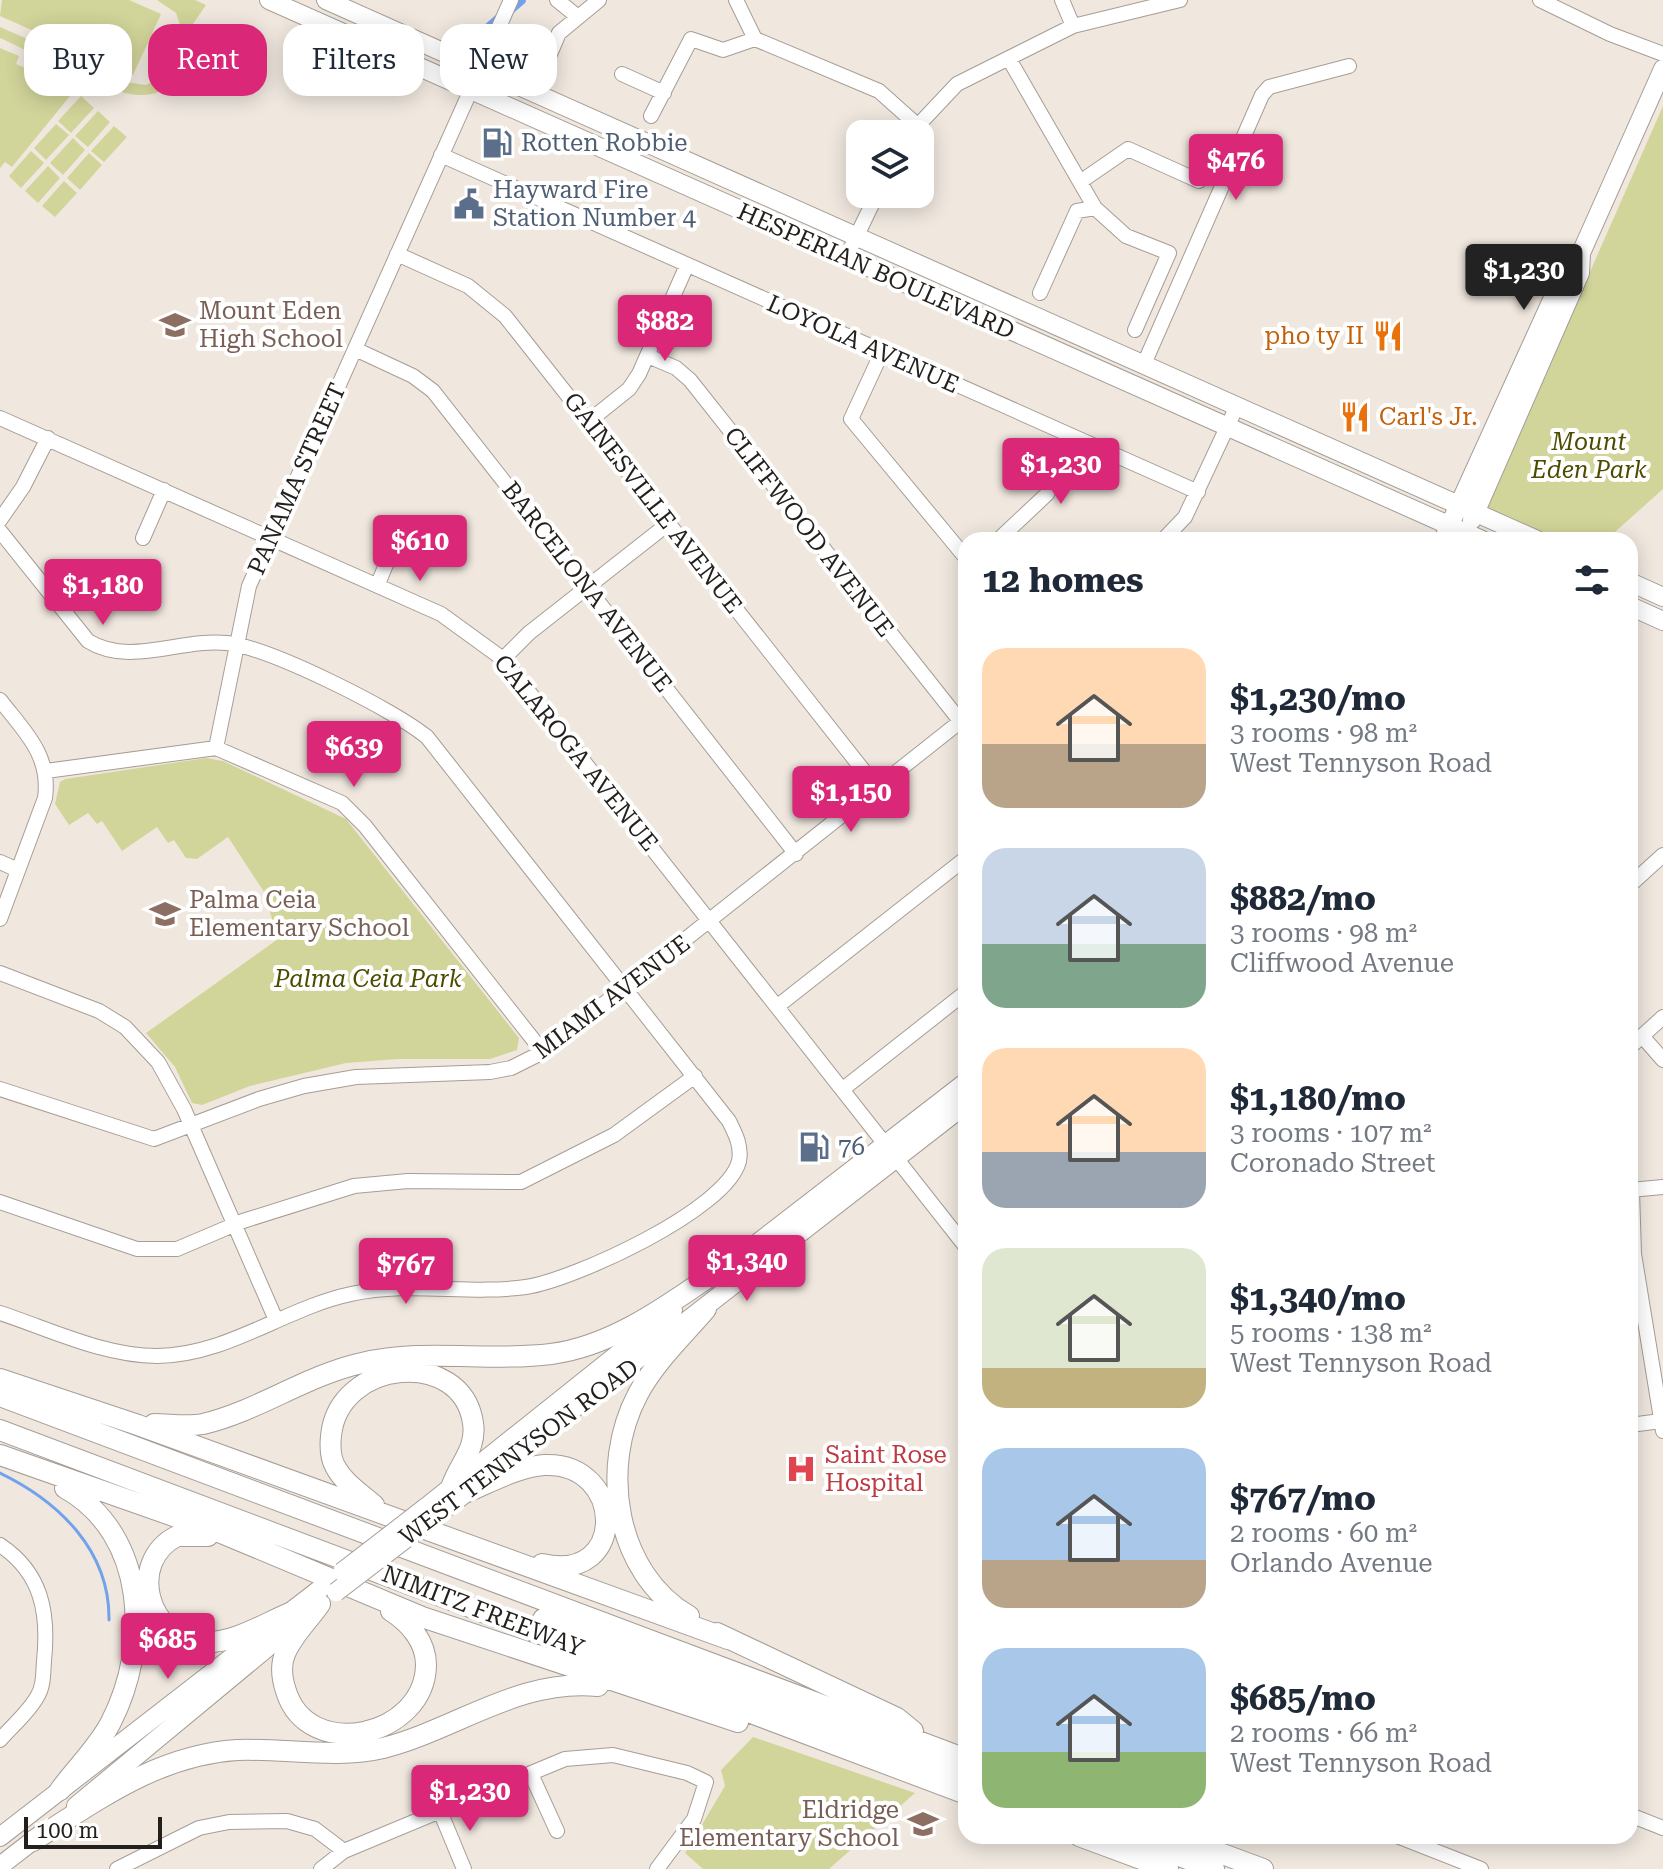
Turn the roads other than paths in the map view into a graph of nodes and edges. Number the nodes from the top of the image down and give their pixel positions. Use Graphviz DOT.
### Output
graph roads {
  1 [pos="269,0"];
  2 [pos="326,0"];
  3 [pos="511,0"];
  4 [pos="557,0"];
  5 [pos="599,0"];
  6 [pos="736,0"];
  7 [pos="1062,0"];
  8 [pos="1180,0"];
  9 [pos="1540,0"];
  10 [pos="578,17"];
  11 [pos="500,24"];
  12 [pos="1073,26"];
  13 [pos="557,38"];
  14 [pos="755,39"];
  15 [pos="440,52"];
  16 [pos="1663,54"];
  17 [pos="1009,59"];
  18 [pos="1349,66"];
  19 [pos="1663,69"];
  20 [pos="622,74"];
  21 [pos="440,77"];
  22 [pos="664,93"];
  23 [pos="467,96"];
  24 [pos="483,96"];
  25 [pos="537,96"];
  26 [pos="651,116"];
  27 [pos="905,120"];
  28 [pos="923,120"];
  29 [pos="441,155"];
  30 [pos="1199,181"];
  31 [pos="1080,182"];
  32 [pos="870,208"];
  33 [pos="1095,208"];
  34 [pos="856,238"];
  35 [pos="397,254"];
  36 [pos="846,258"];
  37 [pos="687,265"];
  38 [pos="1040,293"];
  39 [pos="1135,330"];
  40 [pos="355,349"];
  41 [pos="882,352"];
  42 [pos="648,356"];
  43 [pos="1144,364"];
  44 [pos="1237,406"];
  45 [pos="0,418"];
  46 [pos="589,421"];
  47 [pos="1228,426"];
  48 [pos="1073,437"];
  49 [pos="48,438"];
  50 [pos="164,490"];
  51 [pos="1198,492"];
  52 [pos="1468,508"];
  53 [pos="0,520"];
  54 [pos="669,523"];
  55 [pos="401,528"];
  56 [pos="0,531"];
  57 [pos="1007,532"];
  58 [pos="1171,532"];
  59 [pos="1455,532"];
  60 [pos="1462,532"];
  61 [pos="1520,532"];
  62 [pos="143,538"];
  63 [pos="270,538"];
  64 [pos="958,548"];
  65 [pos="378,584"];
  66 [pos="1638,586"];
  67 [pos="587,587"];
  68 [pos="1663,597"];
  69 [pos="1638,610"];
  70 [pos="1663,621"];
  71 [pos="236,645"];
  72 [pos="503,659"];
  73 [pos="0,700"];
  74 [pos="958,714"];
  75 [pos="958,724"];
  76 [pos="216,748"];
  77 [pos="46,771"];
  78 [pos="878,789"];
  79 [pos="796,854"];
  80 [pos="1663,855"];
  81 [pos="0,862"];
  82 [pos="958,864"];
  83 [pos="18,870"];
  84 [pos="1638,878"];
  85 [pos="0,919"];
  86 [pos="712,921"];
  87 [pos="0,973"];
  88 [pos="625,988"];
  89 [pos="958,998"];
  90 [pos="779,1005"];
  91 [pos="1663,1017"];
  92 [pos="1642,1036"];
  93 [pos="1638,1040"];
  94 [pos="543,1052"];
  95 [pos="1663,1060"];
  96 [pos="695,1076"];
  97 [pos="0,1089"];
  98 [pos="843,1089"];
  99 [pos="958,1089"];
  100 [pos="958,1109"];
  101 [pos="191,1125"];
  102 [pos="892,1151"];
  103 [pos="1663,1187"];
  104 [pos="1638,1190"];
  105 [pos="0,1202"];
  106 [pos="234,1225"];
  107 [pos="958,1237"];
  108 [pos="749,1250"];
  109 [pos="1638,1288"];
  110 [pos="706,1309"];
  111 [pos="0,1313"];
  112 [pos="276,1320"];
  113 [pos="0,1379"];
  114 [pos="0,1396"];
  115 [pos="0,1416"];
  116 [pos="138,1425"];
  117 [pos="1638,1425"];
  118 [pos="1662,1426"];
  119 [pos="0,1430"];
  120 [pos="0,1455"];
  121 [pos="30,1468"];
  122 [pos="460,1488"];
  123 [pos="383,1513"];
  124 [pos="0,1545"];
  125 [pos="263,1548"];
  126 [pos="480,1549"];
  127 [pos="333,1591"];
  128 [pos="292,1612"];
  129 [pos="728,1639"];
  130 [pos="629,1689"];
  131 [pos="2,1733"];
  132 [pos="811,1736"];
  133 [pos="932,1746"];
  134 [pos="958,1756"];
  135 [pos="531,1774"];
  136 [pos="958,1774"];
  137 [pos="60,1790"];
  138 [pos="958,1791"];
  139 [pos="440,1811"];
  140 [pos="1638,1818"];
  141 [pos="1663,1828"];
  142 [pos="557,1831"];
  143 [pos="0,1837"];
  144 [pos="33,1841"];
  145 [pos="1101,1844"];
  146 [pos="1147,1844"];
  147 [pos="1196,1844"];
  148 [pos="1417,1844"];
  149 [pos="344,1851"];
  150 [pos="144,1855"];
  151 [pos="0,1866"];
  152 [pos="117,1869"];
  153 [pos="154,1869"];
  154 [pos="321,1869"];
  155 [pos="464,1869"];
  156 [pos="657,1869"];
  157 [pos="1168,1869"];
  158 [pos="1214,1869"];
  159 [pos="1263,1869"];
  160 [pos="1481,1869"];
  1 -- 21 [label="main road, HESPERIAN BOULEVARD"];
  2 -- 15 [label="main road, HESPERIAN BOULEVARD"];
  3 -- 11 [label="street, PANAMA STREET"];
  4 -- 10 [label="street"];
  5 -- 10 [label="street"];
  6 -- 14 [label="street"];
  7 -- 12 [label="street"];
  8 -- 12 [label="street"];
  9 -- 16 [label="street"];
  10 -- 13 [label="street"];
  12 -- 17 [label="street"];
  14 -- 22 [label="street"];
  14 -- 27 [label="street"];
  17 -- 28 [label="street"];
  17 -- 31 [label="street"];
  18 -- 43 [label="street"];
  19 -- 52 [label="main road"];
  20 -- 22 [label="street"];
  22 -- 26 [label="street"];
  23 -- 29 [label="street, PANAMA STREET"];
  24 -- 36 [label="main road, HESPERIAN BOULEVARD"];
  25 -- 34 [label="main road, HESPERIAN BOULEVARD"];
  29 -- 35 [label="street, PANAMA STREET"];
  29 -- 37 [label="street, LOYOLA AVENUE"];
  30 -- 31 [label="street"];
  31 -- 33 [label="street"];
  32 -- 34 [label="street"];
  33 -- 38 [label="street"];
  33 -- 39 [label="street"];
  34 -- 36 [label="street"];
  34 -- 43 [label="main road, HESPERIAN BOULEVARD"];
  35 -- 40 [label="street, PANAMA STREET"];
  35 -- 46 [label="street, GAINESVILLE AVENUE"];
  36 -- 47 [label="main road, HESPERIAN BOULEVARD"];
  37 -- 41 [label="street, LOYOLA AVENUE"];
  37 -- 42 [label="street"];
  40 -- 63 [label="street, PANAMA STREET"];
  40 -- 67 [label="street, BARCELONA AVENUE"];
  41 -- 48 [label="street, LOYOLA AVENUE"];
  41 -- 64 [label="street"];
  42 -- 46 [label="street"];
  42 -- 74 [label="street, CLIFFWOOD AVENUE"];
  43 -- 44 [label="main road, HESPERIAN BOULEVARD"];
  44 -- 47 [label="street"];
  44 -- 52 [label="main road, HESPERIAN BOULEVARD"];
  45 -- 49 [label="street, CALAROGA AVENUE"];
  46 -- 54 [label="street, GAINESVILLE AVENUE"];
  47 -- 51 [label="street"];
  47 -- 59 [label="main road, HESPERIAN BOULEVARD"];
  48 -- 51 [label="street, LOYOLA AVENUE"];
  48 -- 57 [label="street"];
  49 -- 50 [label="street, CALAROGA AVENUE"];
  49 -- 53 [label="street"];
  50 -- 62 [label="street"];
  50 -- 63 [label="street, CALAROGA AVENUE"];
  51 -- 58 [label="street"];
  52 -- 60 [label="main road"];
  52 -- 61 [label="main road, HESPERIAN BOULEVARD"];
  54 -- 67 [label="street"];
  54 -- 78 [label="street, GAINESVILLE AVENUE"];
  55 -- 65 [label="street"];
  56 -- 71 [label="street"];
  63 -- 65 [label="street, CALAROGA AVENUE"];
  63 -- 71 [label="street, PANAMA STREET"];
  65 -- 72 [label="street, CALAROGA AVENUE"];
  66 -- 68 [label="main road"];
  67 -- 72 [label="street"];
  67 -- 79 [label="street, BARCELONA AVENUE"];
  69 -- 70 [label="main road"];
  71 -- 76 [label="street, PANAMA STREET"];
  71 -- 88 [label="street"];
  72 -- 86 [label="street, CALAROGA AVENUE"];
  73 -- 77 [label="street"];
  75 -- 78 [label="street, MIAMI AVENUE"];
  76 -- 77 [label="street"];
  76 -- 94 [label="street"];
  77 -- 83 [label="street"];
  78 -- 79 [label="street, MIAMI AVENUE"];
  79 -- 86 [label="street, MIAMI AVENUE"];
  80 -- 84 [label="street"];
  81 -- 83 [label="street"];
  82 -- 90 [label="street"];
  83 -- 85 [label="street"];
  86 -- 88 [label="street, MIAMI AVENUE"];
  86 -- 90 [label="street, CALAROGA AVENUE"];
  87 -- 101 [label="street"];
  88 -- 94 [label="street, MIAMI AVENUE"];
  88 -- 96 [label="street"];
  89 -- 98 [label="street"];
  90 -- 98 [label="street, CALAROGA AVENUE"];
  91 -- 92 [label="street"];
  92 -- 93 [label="street"];
  92 -- 95 [label="street"];
  94 -- 101 [label="street, MIAMI AVENUE"];
  96 -- 106 [label="street"];
  96 -- 112 [label="street"];
  97 -- 101 [label="street, MIAMI AVENUE"];
  98 -- 102 [label="street, CALAROGA AVENUE"];
  99 -- 102 [label="main road, WEST TENNYSON ROAD"];
  100 -- 102 [label="main road, WEST TENNYSON ROAD"];
  101 -- 106 [label="street"];
  102 -- 107 [label="street, CALAROGA AVENUE"];
  102 -- 108 [label="main road, WEST TENNYSON ROAD"];
  102 -- 110 [label="main road, WEST TENNYSON ROAD"];
  103 -- 104 [label="street"];
  105 -- 106 [label="street"];
  106 -- 112 [label="street"];
  108 -- 116 [label="highway"];
  108 -- 122 [label="main road, WEST TENNYSON ROAD"];
  109 -- 118 [label="street"];
  110 -- 122 [label="main road, WEST TENNYSON ROAD"];
  110 -- 129 [label="highway"];
  111 -- 112 [label="street"];
  113 -- 116 [label="highway"];
  114 -- 133 [label="highway, NIMITZ FREEWAY"];
  115 -- 136 [label="highway"];
  116 -- 123 [label="highway"];
  117 -- 118 [label="street"];
  119 -- 132 [label="highway, NIMITZ FREEWAY"];
  120 -- 121 [label="highway"];
  121 -- 125 [label="highway"];
  121 -- 137 [label="highway"];
  122 -- 123 [label="highway"];
  122 -- 126 [label="highway"];
  122 -- 127 [label="main road, WEST TENNYSON ROAD, bridge"];
  122 -- 127 [label="main road, WEST TENNYSON ROAD, bridge"];
  123 -- 126 [label="highway"];
  124 -- 131 [label="street"];
  125 -- 127 [label="highway"];
  125 -- 128 [label="highway"];
  126 -- 129 [label="highway"];
  127 -- 127 [label="highway"];
  127 -- 128 [label="main road, WEST TENNYSON ROAD"];
  127 -- 130 [label="highway"];
  127 -- 144 [label="main road, WEST TENNYSON ROAD"];
  128 -- 137 [label="main road, WEST TENNYSON ROAD"];
  129 -- 133 [label="highway"];
  130 -- 132 [label="highway"];
  130 -- 144 [label="highway"];
  132 -- 138 [label="highway, NIMITZ FREEWAY"];
  133 -- 134 [label="highway, NIMITZ FREEWAY"];
  135 -- 139 [label="street"];
  135 -- 142 [label="street"];
  135 -- 156 [label="street"];
  137 -- 143 [label="main road, WEST TENNYSON ROAD"];
  139 -- 149 [label="street"];
  139 -- 155 [label="street"];
  140 -- 141 [label="street"];
  144 -- 151 [label="main road, WEST TENNYSON ROAD"];
  145 -- 157 [label="highway"];
  146 -- 158 [label="highway"];
  147 -- 159 [label="highway"];
  148 -- 160 [label="street"];
  149 -- 150 [label="street"];
  149 -- 154 [label="street"];
  150 -- 152 [label="street"];
  150 -- 153 [label="street"];
}
